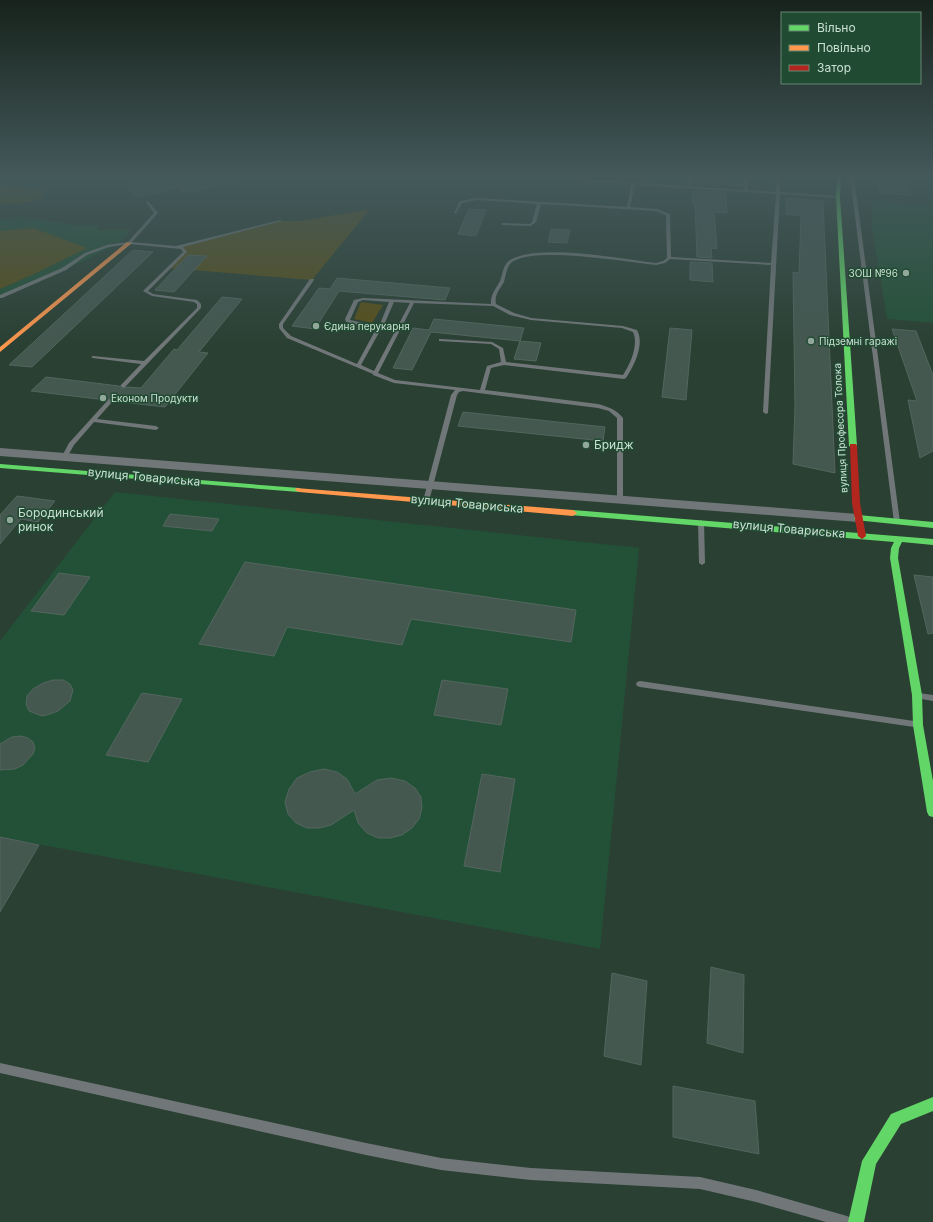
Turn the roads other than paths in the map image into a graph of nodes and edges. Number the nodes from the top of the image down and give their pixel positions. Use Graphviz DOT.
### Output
graph roads {
  1 [pos="138,232"];
  2 [pos="235,232"];
  3 [pos="668,232"];
  4 [pos="775,232"];
  5 [pos="840,232"];
  6 [pos="859,232"];
  7 [pos="128,243"];
  8 [pos="178,246"];
  9 [pos="668,258"];
  10 [pos="773,264"];
  11 [pos="312,280"];
  12 [pos="0,297"];
  13 [pos="392,301"];
  14 [pos="412,303"];
  15 [pos="494,305"];
  16 [pos="379,328"];
  17 [pos="441,340"];
  18 [pos="0,350"];
  19 [pos="93,357"];
  20 [pos="145,363"];
  21 [pos="504,363"];
  22 [pos="358,366"];
  23 [pos="375,374"];
  24 [pos="123,386"];
  25 [pos="460,389"];
  26 [pos="482,391"];
  27 [pos="110,401"];
  28 [pos="766,412"];
  29 [pos="93,420"];
  30 [pos="156,428"];
  31 [pos="0,452"];
  32 [pos="64,458"];
  33 [pos="0,466"];
  34 [pos="430,486"];
  35 [pos="593,498"];
  36 [pos="620,500"];
  37 [pos="426,501"];
  38 [pos="592,514"];
  39 [pos="858,518"];
  40 [pos="701,522"];
  41 [pos="897,522"];
  42 [pos="933,525"];
  43 [pos="862,536"];
  44 [pos="900,539"];
  45 [pos="933,542"];
  46 [pos="702,563"];
  47 [pos="640,684"];
  48 [pos="916,695"];
  49 [pos="933,698"];
  50 [pos="918,725"];
  51 [pos="933,812"];
  52 [pos="0,1068"];
  53 [pos="933,1104"];
  54 [pos="847,1222"];
  55 [pos="856,1222"];
  1 -- 7 [label="lane"];
  2 -- 8 [label="lane"];
  3 -- 9 [label="lane"];
  4 -- 10 [label="lane"];
  5 -- 39 [label="street, вулиця Професора Толока"];
  6 -- 41 [label="lane"];
  7 -- 8 [label="lane"];
  7 -- 12 [label="lane"];
  7 -- 18 [label="street"];
  8 -- 20 [label="lane"];
  9 -- 10 [label="lane"];
  9 -- 15 [label="lane"];
  10 -- 28 [label="lane"];
  11 -- 22 [label="lane"];
  13 -- 14 [label="lane"];
  13 -- 16 [label="lane"];
  13 -- 16 [label="lane"];
  14 -- 15 [label="lane"];
  14 -- 23 [label="lane"];
  15 -- 21 [label="lane"];
  16 -- 22 [label="lane"];
  17 -- 21 [label="lane"];
  19 -- 20 [label="lane"];
  20 -- 24 [label="lane"];
  21 -- 26 [label="lane"];
  22 -- 23 [label="lane"];
  23 -- 25 [label="lane"];
  25 -- 26 [label="lane"];
  25 -- 34 [label="lane"];
  26 -- 36 [label="lane"];
  27 -- 29 [label="lane"];
  29 -- 30 [label="lane"];
  29 -- 32 [label="lane"];
  31 -- 32 [label="street, вулиця Товариська"];
  32 -- 34 [label="street, вулиця Товариська"];
  33 -- 37 [label="street, вулиця Товариська"];
  34 -- 35 [label="street, вулиця Товариська"];
  34 -- 37 [label="lane"];
  35 -- 36 [label="street, вулиця Товариська"];
  35 -- 38 [label="street"];
  36 -- 39 [label="street, вулиця Товариська"];
  37 -- 38 [label="street, вулиця Товариська"];
  38 -- 40 [label="street, вулиця Товариська"];
  39 -- 41 [label="street, вулиця Товариська"];
  39 -- 43 [label="street, вулиця Професора Толока"];
  40 -- 43 [label="street, вулиця Товариська"];
  40 -- 46 [label="lane"];
  41 -- 42 [label="street, вулиця Товариська"];
  43 -- 44 [label="street, вулиця Товариська"];
  44 -- 45 [label="street, вулиця Товариська"];
  44 -- 48 [label="street"];
  47 -- 50 [label="lane"];
  48 -- 49 [label="lane"];
  48 -- 50 [label="street"];
  50 -- 51 [label="street"];
  52 -- 54 [label="lane"];
  53 -- 55 [label="street"];
}
